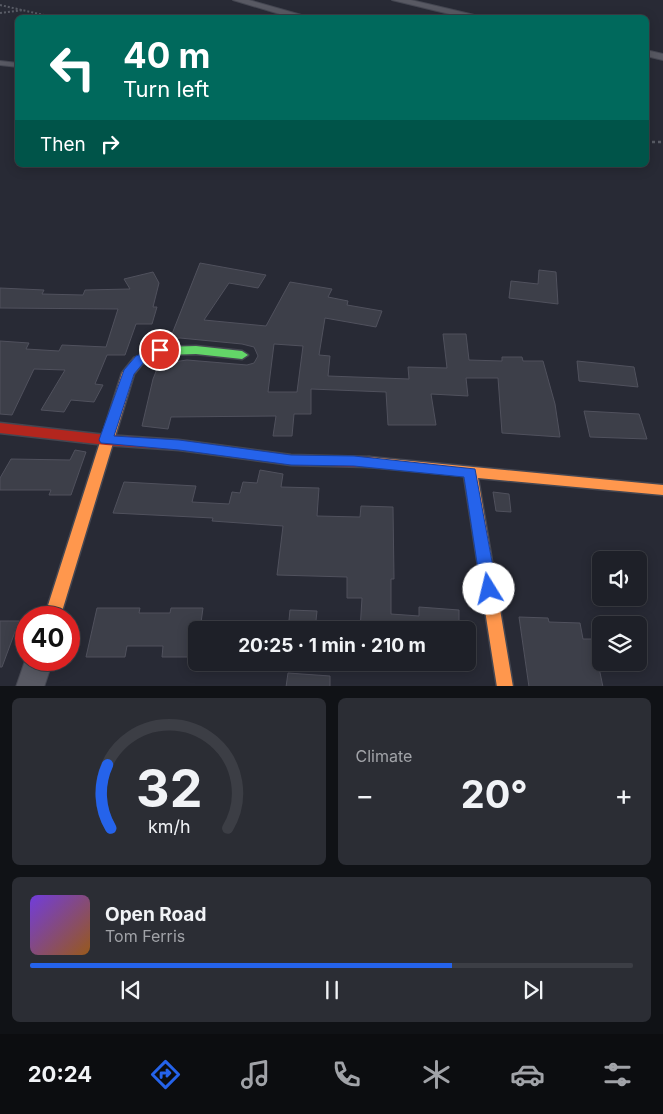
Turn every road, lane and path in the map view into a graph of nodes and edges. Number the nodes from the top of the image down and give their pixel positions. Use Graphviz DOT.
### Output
graph roads {
  1 [pos="238,0"];
  2 [pos="397,0"];
  3 [pos="0,5"];
  4 [pos="26,10"];
  5 [pos="0,13"];
  6 [pos="45,15"];
  7 [pos="296,15"];
  8 [pos="468,15"];
  9 [pos="649,54"];
  10 [pos="663,57"];
  11 [pos="0,63"];
  12 [pos="14,64"];
  13 [pos="0,70"];
  14 [pos="649,142"];
  15 [pos="663,142"];
  16 [pos="242,354"];
  17 [pos="0,428"];
  18 [pos="106,440"];
  19 [pos="470,472"];
  20 [pos="663,490"];
  21 [pos="56,606"];
  22 [pos="35,671"];
  23 [pos="30,686"];
  24 [pos="505,686"];
  1 -- 7 [label="street"];
  2 -- 8 [label="street"];
  3 -- 4 [label="path"];
  4 -- 5 [label="path"];
  4 -- 6 [label="path"];
  9 -- 10 [label="street"];
  11 -- 12 [label="lane"];
  12 -- 13 [label="lane"];
  14 -- 15 [label="path"];
  16 -- 18 [label="street"];
  17 -- 18 [label="street"];
  18 -- 19 [label="street"];
  18 -- 21 [label="street"];
  19 -- 20 [label="street"];
  19 -- 24 [label="street"];
  22 -- 23 [label="street"];
}
